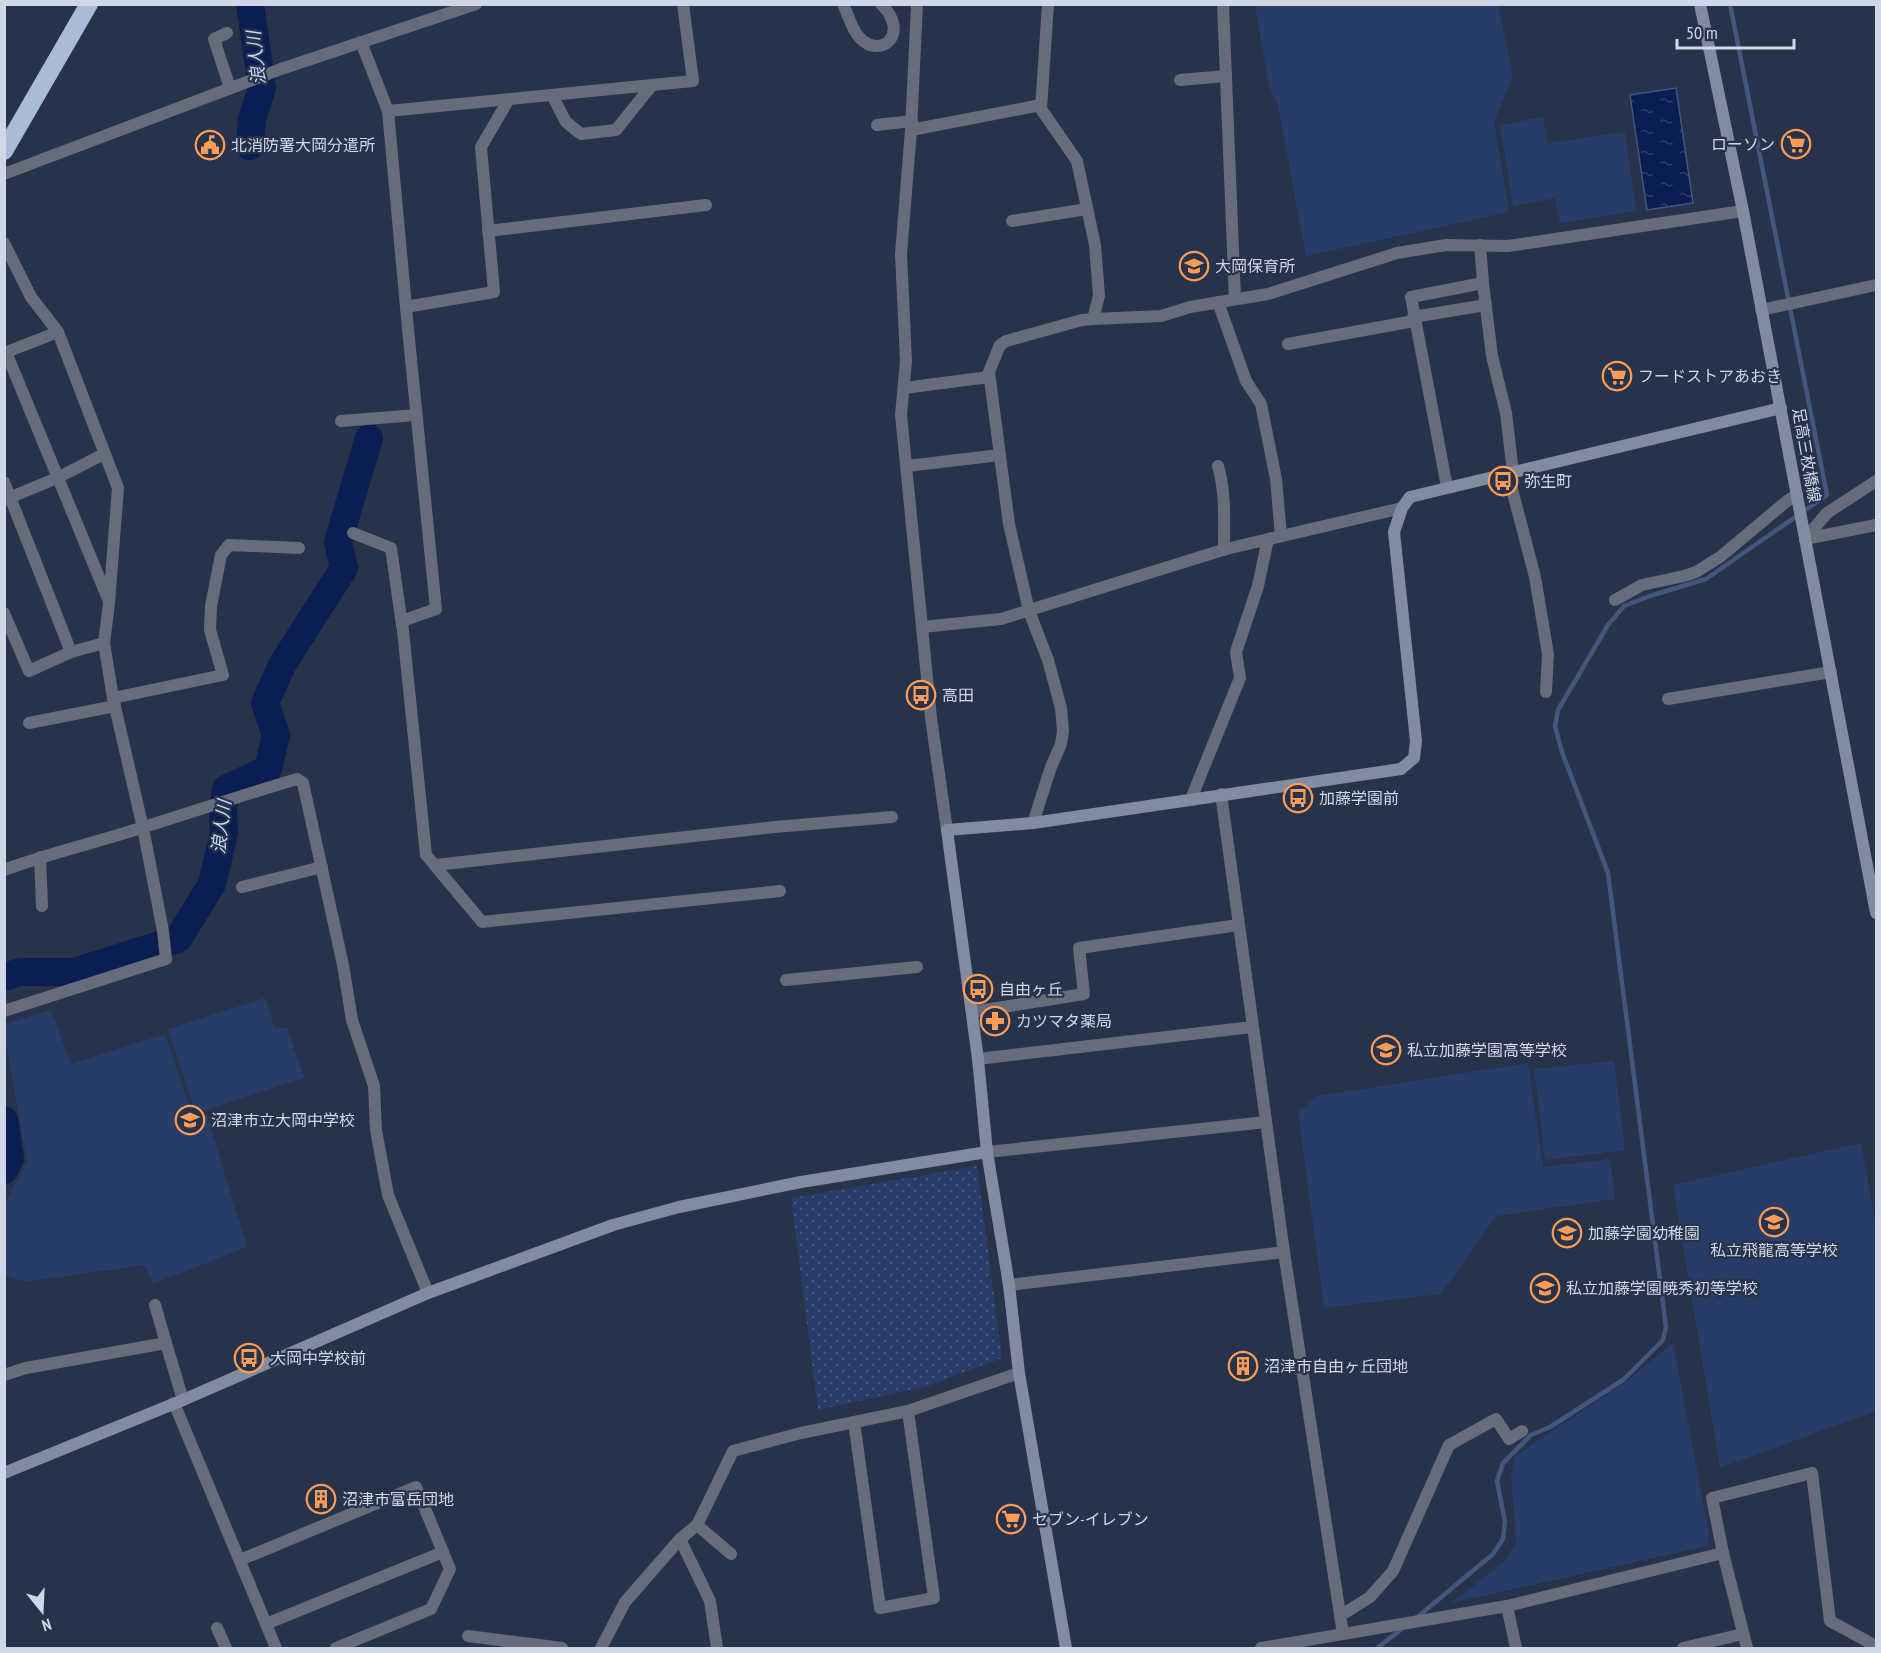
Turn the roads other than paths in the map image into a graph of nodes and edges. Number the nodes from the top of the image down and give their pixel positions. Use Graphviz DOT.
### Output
graph roads {
  1 [pos="89,4"];
  2 [pos="476,4"];
  3 [pos="683,4"];
  4 [pos="843,4"];
  5 [pos="881,4"];
  6 [pos="917,4"];
  7 [pos="1048,4"];
  8 [pos="1223,4"];
  9 [pos="1700,4"];
  10 [pos="227,33"];
  11 [pos="361,42"];
  12 [pos="1226,76"];
  13 [pos="1180,80"];
  14 [pos="652,85"];
  15 [pos="230,88"];
  16 [pos="552,95"];
  17 [pos="509,99"];
  18 [pos="1041,105"];
  19 [pos="388,111"];
  20 [pos="877,125"];
  21 [pos="911,126"];
  22 [pos="4,151"];
  23 [pos="4,174"];
  24 [pos="706,205"];
  25 [pos="1087,209"];
  26 [pos="1743,210"];
  27 [pos="1012,221"];
  28 [pos="488,231"];
  29 [pos="4,243"];
  30 [pos="1480,245"];
  31 [pos="1484,283"];
  32 [pos="1876,285"];
  33 [pos="1235,299"];
  34 [pos="1218,302"];
  35 [pos="1486,305"];
  36 [pos="406,307"];
  37 [pos="1761,310"];
  38 [pos="1094,319"];
  39 [pos="1414,319"];
  40 [pos="58,333"];
  41 [pos="1288,344"];
  42 [pos="5,353"];
  43 [pos="989,377"];
  44 [pos="904,388"];
  45 [pos="1781,408"];
  46 [pos="416,415"];
  47 [pos="341,421"];
  48 [pos="104,454"];
  49 [pos="1000,455"];
  50 [pos="907,466"];
  51 [pos="1218,466"];
  52 [pos="1511,473"];
  53 [pos="57,478"];
  54 [pos="1876,481"];
  55 [pos="4,482"];
  56 [pos="1446,487"];
  57 [pos="1797,495"];
  58 [pos="8,498"];
  59 [pos="1402,508"];
  60 [pos="1876,525"];
  61 [pos="353,533"];
  62 [pos="1281,536"];
  63 [pos="1268,539"];
  64 [pos="1805,539"];
  65 [pos="299,549"];
  66 [pos="1224,550"];
  67 [pos="1616,600"];
  68 [pos="109,603"];
  69 [pos="1029,611"];
  70 [pos="4,613"];
  71 [pos="402,625"];
  72 [pos="922,627"];
  73 [pos="104,643"];
  74 [pos="17,644"];
  75 [pos="4,649"];
  76 [pos="72,652"];
  77 [pos="1831,672"];
  78 [pos="1546,693"];
  79 [pos="1668,699"];
  80 [pos="114,702"];
  81 [pos="29,723"];
  82 [pos="1221,794"];
  83 [pos="1191,799"];
  84 [pos="892,817"];
  85 [pos="1033,823"];
  86 [pos="143,828"];
  87 [pos="947,830"];
  88 [pos="40,857"];
  89 [pos="435,866"];
  90 [pos="322,867"];
  91 [pos="4,870"];
  92 [pos="242,887"];
  93 [pos="780,891"];
  94 [pos="42,906"];
  95 [pos="1876,913"];
  96 [pos="1239,925"];
  97 [pos="917,967"];
  98 [pos="786,980"];
  99 [pos="4,1011"];
  100 [pos="972,1012"];
  101 [pos="1252,1027"];
  102 [pos="978,1059"];
  103 [pos="1266,1122"];
  104 [pos="987,1152"];
  105 [pos="1284,1252"];
  106 [pos="1009,1286"];
  107 [pos="428,1293"];
  108 [pos="155,1305"];
  109 [pos="166,1343"];
  110 [pos="1019,1373"];
  111 [pos="4,1375"];
  112 [pos="179,1401"];
  113 [pos="908,1411"];
  114 [pos="854,1422"];
  115 [pos="1522,1431"];
  116 [pos="4,1473"];
  117 [pos="697,1525"];
  118 [pos="680,1539"];
  119 [pos="443,1552"];
  120 [pos="1723,1553"];
  121 [pos="731,1554"];
  122 [pos="240,1560"];
  123 [pos="1507,1606"];
  124 [pos="1340,1616"];
  125 [pos="266,1624"];
  126 [pos="217,1628"];
  127 [pos="1343,1634"];
  128 [pos="1743,1634"];
  129 [pos="468,1636"];
  130 [pos="1876,1646"];
  131 [pos="226,1648"];
  132 [pos="276,1648"];
  133 [pos="336,1648"];
  134 [pos="562,1648"];
  135 [pos="601,1648"];
  136 [pos="717,1648"];
  137 [pos="1066,1648"];
  138 [pos="1261,1648"];
  139 [pos="1516,1648"];
  140 [pos="1683,1648"];
  141 [pos="1747,1648"];
  1 -- 22 [label="highway"];
  2 -- 11 [label="street"];
  3 -- 14 [label="street"];
  4 -- 5 [label="street"];
  6 -- 21 [label="street"];
  7 -- 18 [label="street"];
  8 -- 12 [label="street"];
  9 -- 26 [label="street, 足高三枚橋線"];
  10 -- 15 [label="street"];
  11 -- 15 [label="street"];
  11 -- 19 [label="street"];
  12 -- 13 [label="street"];
  12 -- 33 [label="street"];
  14 -- 16 [label="street"];
  14 -- 16 [label="street"];
  15 -- 23 [label="street"];
  16 -- 17 [label="street"];
  17 -- 19 [label="street"];
  17 -- 28 [label="street"];
  18 -- 21 [label="street"];
  18 -- 25 [label="street"];
  19 -- 36 [label="street"];
  20 -- 21 [label="street"];
  21 -- 44 [label="street"];
  24 -- 28 [label="street"];
  25 -- 27 [label="street"];
  25 -- 38 [label="street"];
  26 -- 30 [label="street"];
  26 -- 37 [label="street, 足高三枚橋線"];
  28 -- 36 [label="street"];
  29 -- 40 [label="street"];
  30 -- 31 [label="street"];
  30 -- 33 [label="street"];
  31 -- 35 [label="street"];
  31 -- 39 [label="street"];
  32 -- 37 [label="street"];
  33 -- 34 [label="street"];
  34 -- 38 [label="street"];
  34 -- 62 [label="street"];
  35 -- 39 [label="street"];
  35 -- 52 [label="street"];
  36 -- 46 [label="street"];
  37 -- 45 [label="street, 足高三枚橋線"];
  38 -- 43 [label="street"];
  39 -- 41 [label="street"];
  39 -- 56 [label="street"];
  40 -- 42 [label="street"];
  40 -- 48 [label="street"];
  42 -- 53 [label="street"];
  43 -- 44 [label="street"];
  43 -- 49 [label="street"];
  44 -- 50 [label="street"];
  45 -- 52 [label="street"];
  45 -- 57 [label="street, 足高三枚橋線"];
  46 -- 47 [label="street"];
  46 -- 71 [label="street"];
  48 -- 53 [label="street"];
  48 -- 68 [label="street"];
  49 -- 50 [label="street"];
  49 -- 69 [label="street"];
  50 -- 72 [label="street"];
  51 -- 66 [label="street"];
  52 -- 56 [label="street"];
  52 -- 78 [label="street"];
  53 -- 58 [label="street"];
  53 -- 68 [label="street"];
  54 -- 64 [label="street"];
  55 -- 58 [label="street"];
  56 -- 59 [label="street"];
  57 -- 64 [label="street, 足高三枚橋線"];
  57 -- 67 [label="street"];
  58 -- 76 [label="street"];
  59 -- 62 [label="street"];
  59 -- 82 [label="street"];
  60 -- 64 [label="street"];
  61 -- 71 [label="street"];
  62 -- 63 [label="street"];
  63 -- 66 [label="street"];
  63 -- 83 [label="street"];
  64 -- 77 [label="street, 足高三枚橋線"];
  65 -- 80 [label="street"];
  66 -- 69 [label="street"];
  68 -- 73 [label="street"];
  69 -- 72 [label="street"];
  69 -- 85 [label="street"];
  70 -- 74 [label="street"];
  71 -- 89 [label="street"];
  72 -- 87 [label="street"];
  73 -- 76 [label="street"];
  73 -- 80 [label="street"];
  74 -- 75 [label="street"];
  74 -- 76 [label="street"];
  77 -- 79 [label="street"];
  77 -- 95 [label="street, 足高三枚橋線"];
  80 -- 81 [label="street"];
  80 -- 86 [label="street"];
  82 -- 83 [label="street"];
  82 -- 96 [label="street"];
  83 -- 85 [label="street"];
  84 -- 89 [label="street"];
  85 -- 87 [label="street"];
  86 -- 88 [label="street"];
  86 -- 90 [label="street"];
  86 -- 99 [label="street"];
  87 -- 100 [label="street"];
  88 -- 91 [label="street"];
  88 -- 94 [label="street"];
  89 -- 93 [label="street"];
  90 -- 92 [label="street"];
  90 -- 107 [label="street"];
  96 -- 100 [label="street"];
  96 -- 101 [label="street"];
  97 -- 98 [label="street"];
  100 -- 102 [label="street"];
  101 -- 102 [label="street"];
  101 -- 103 [label="street"];
  102 -- 104 [label="street"];
  103 -- 104 [label="street"];
  103 -- 105 [label="street"];
  104 -- 106 [label="street"];
  104 -- 107 [label="street"];
  105 -- 106 [label="street"];
  105 -- 124 [label="street"];
  106 -- 110 [label="street"];
  107 -- 112 [label="street"];
  108 -- 109 [label="street"];
  109 -- 111 [label="street"];
  109 -- 112 [label="street"];
  110 -- 113 [label="street"];
  110 -- 137 [label="street"];
  112 -- 116 [label="street"];
  112 -- 122 [label="street"];
  113 -- 114 [label="street"];
  113 -- 114 [label="street"];
  114 -- 117 [label="street"];
  115 -- 124 [label="street"];
  117 -- 118 [label="street"];
  117 -- 121 [label="street"];
  118 -- 135 [label="street"];
  118 -- 136 [label="street"];
  119 -- 122 [label="street"];
  119 -- 125 [label="street"];
  119 -- 133 [label="street"];
  120 -- 123 [label="street"];
  120 -- 128 [label="street"];
  120 -- 130 [label="street"];
  122 -- 125 [label="street"];
  123 -- 127 [label="street"];
  123 -- 139 [label="street"];
  124 -- 127 [label="street"];
  125 -- 132 [label="street"];
  126 -- 131 [label="street"];
  127 -- 138 [label="street"];
  128 -- 140 [label="street"];
  128 -- 141 [label="street"];
  129 -- 134 [label="street"];
}
